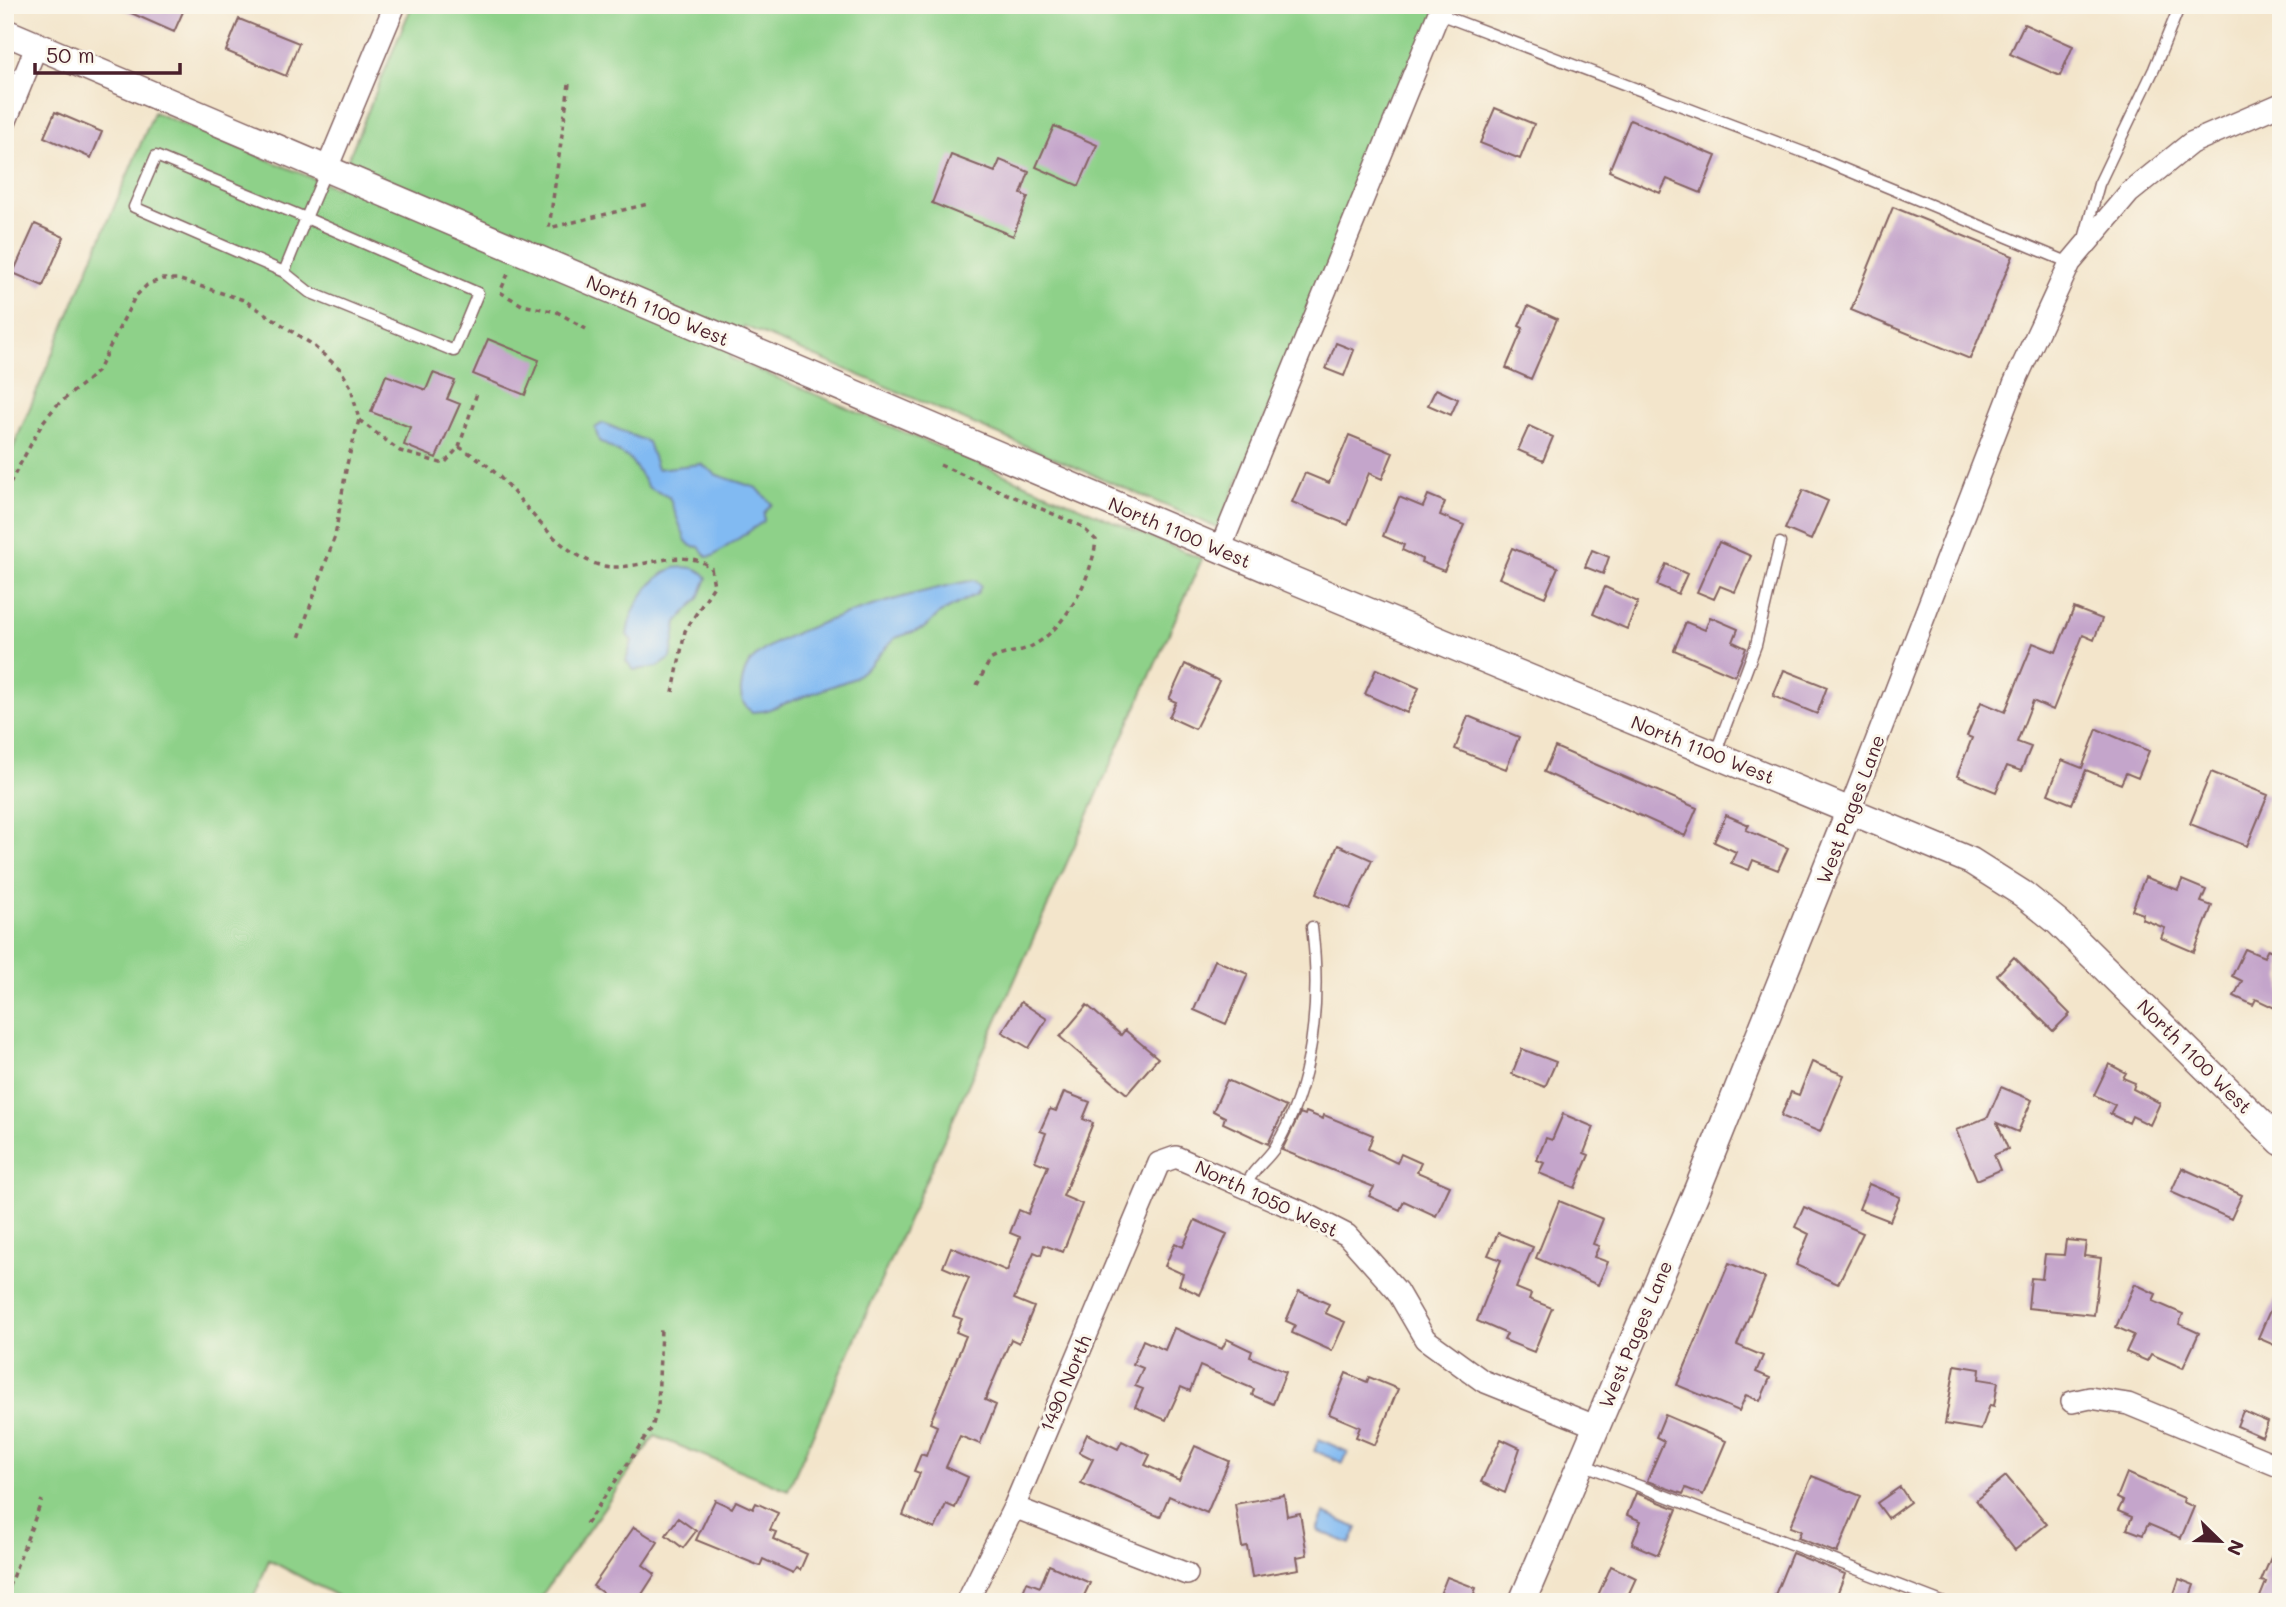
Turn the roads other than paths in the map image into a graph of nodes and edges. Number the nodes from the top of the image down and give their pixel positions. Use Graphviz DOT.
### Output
graph roads {
  1 [pos="395,5"];
  2 [pos="2180,5"];
  3 [pos="1440,10"];
  4 [pos="5,32"];
  5 [pos="37,45"];
  6 [pos="2281,104"];
  7 [pos="5,122"];
  8 [pos="327,168"];
  9 [pos="306,218"];
  10 [pos="2076,256"];
  11 [pos="284,272"];
  12 [pos="1780,543"];
  13 [pos="1220,549"];
  14 [pos="1715,754"];
  15 [pos="1850,809"];
  16 [pos="1312,927"];
  17 [pos="2281,1142"];
  18 [pos="1159,1163"];
  19 [pos="1245,1187"];
  20 [pos="2072,1402"];
  21 [pos="1595,1426"];
  22 [pos="1580,1463"];
  23 [pos="2281,1467"];
  24 [pos="1014,1507"];
  25 [pos="1186,1574"];
  26 [pos="967,1602"];
  27 [pos="1522,1602"];
  28 [pos="1942,1602"];
  1 -- 8 [label="street"];
  2 -- 10 [label="lane"];
  3 -- 10 [label="lane"];
  3 -- 13 [label="street"];
  4 -- 5 [label="street, North 1100 West"];
  5 -- 7 [label="street"];
  5 -- 8 [label="street, North 1100 West"];
  6 -- 10 [label="street, West Pages Lane"];
  8 -- 9 [label="lane"];
  8 -- 13 [label="street, North 1100 West"];
  9 -- 11 [label="lane"];
  9 -- 11 [label="lane"];
  9 -- 11 [label="lane"];
  10 -- 15 [label="street, West Pages Lane"];
  12 -- 14 [label="lane"];
  13 -- 14 [label="street, North 1100 West"];
  14 -- 15 [label="street, North 1100 West"];
  15 -- 17 [label="street, North 1100 West"];
  15 -- 21 [label="street, West Pages Lane"];
  16 -- 19 [label="lane"];
  18 -- 19 [label="street, North 1050 West"];
  18 -- 24 [label="street, 1490 North"];
  19 -- 21 [label="street, North 1050 West"];
  20 -- 23 [label="street"];
  21 -- 22 [label="street, West Pages Lane"];
  22 -- 27 [label="street, West Pages Lane"];
  22 -- 28 [label="lane"];
  24 -- 25 [label="street"];
  24 -- 26 [label="street, 1490 North"];
}
